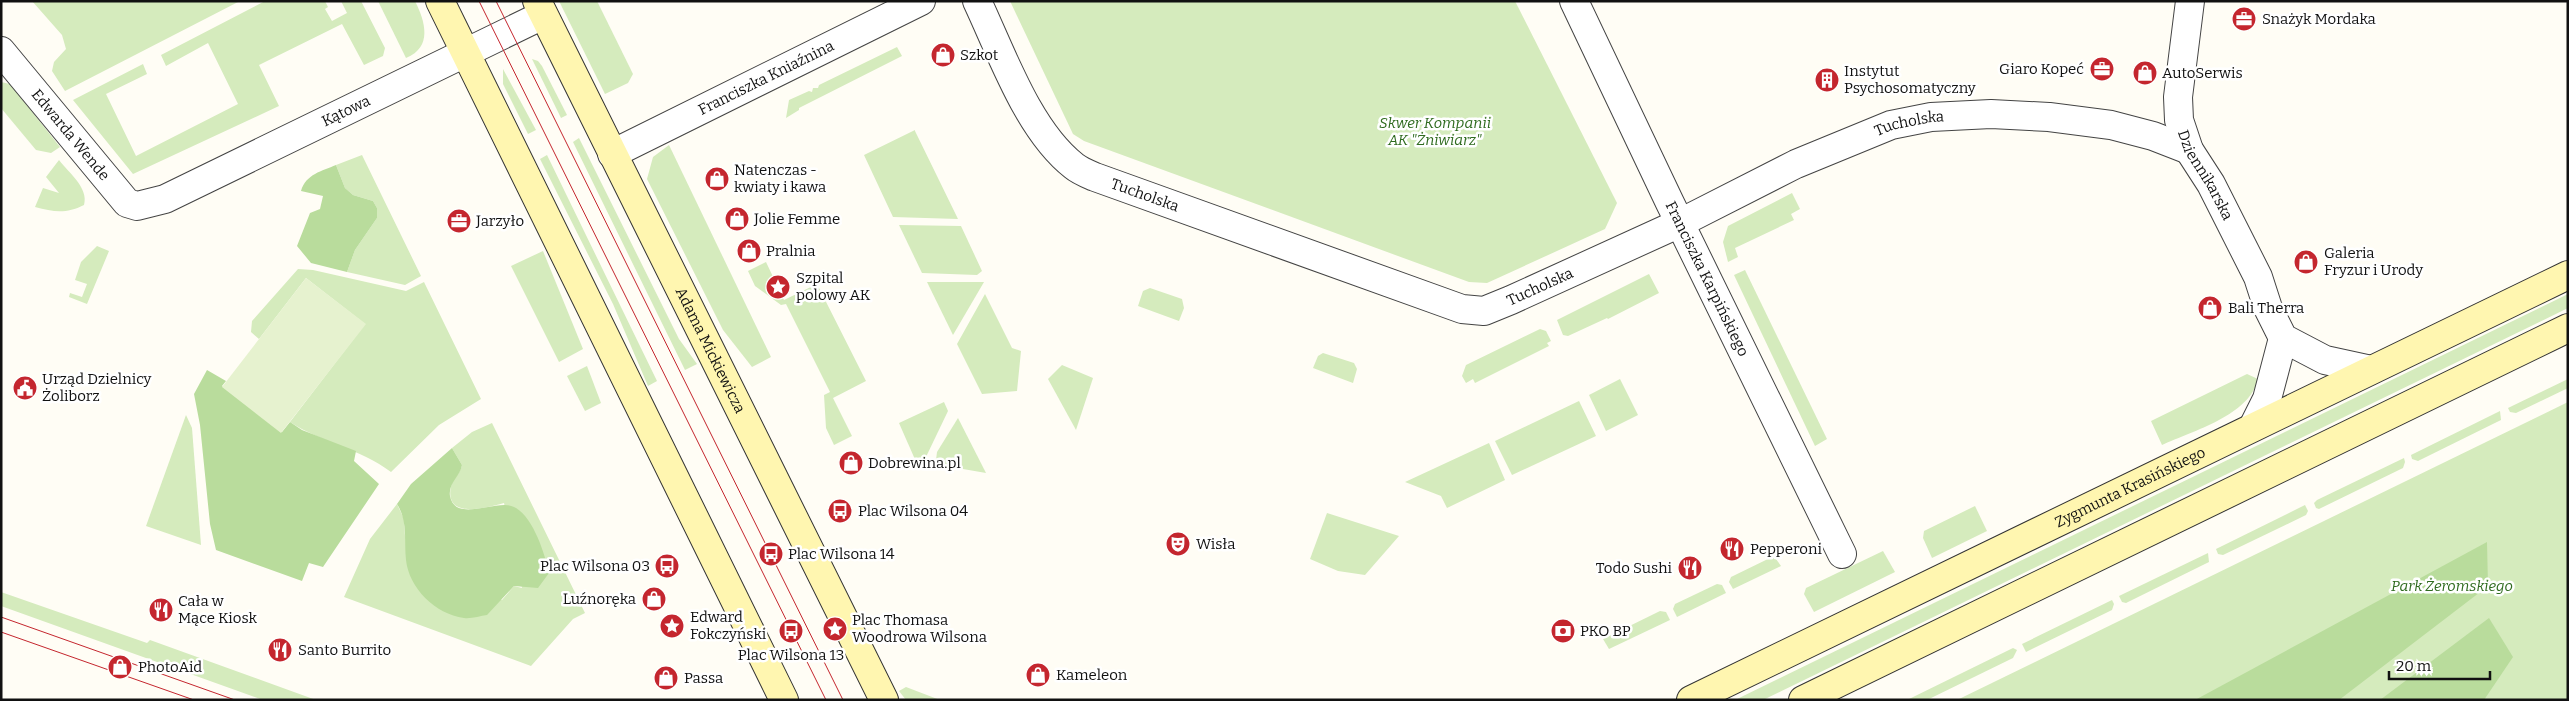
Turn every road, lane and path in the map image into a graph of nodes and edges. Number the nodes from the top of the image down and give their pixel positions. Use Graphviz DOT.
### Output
graph roads {
  1 [pos="440,1"];
  2 [pos="921,1"];
  3 [pos="977,1"];
  4 [pos="1574,1"];
  5 [pos="2190,1"];
  6 [pos="540,8"];
  7 [pos="1,51"];
  8 [pos="466,53"];
  9 [pos="2189,150"];
  10 [pos="612,154"];
  11 [pos="147,205"];
  12 [pos="1680,223"];
  13 [pos="2568,275"];
  14 [pos="2568,328"];
  15 [pos="2283,338"];
  16 [pos="2370,370"];
  17 [pos="2253,426"];
  18 [pos="1842,554"];
  19 [pos="784,700"];
  20 [pos="884,700"];
  21 [pos="1691,700"];
  22 [pos="1803,700"];
  1 -- 8 [label="main road"];
  2 -- 10 [label="street, Franciszka Kniaźnina"];
  3 -- 12 [label="street, Tucholska"];
  4 -- 12 [label="street, Franciszka Karpińskiego"];
  5 -- 9 [label="street, Dziennikarska"];
  6 -- 8 [label="street, Kątowa"];
  6 -- 10 [label="main road, Adama Mickiewicza"];
  7 -- 11 [label="street, Edwarda Wende"];
  8 -- 11 [label="street, Kątowa"];
  8 -- 19 [label="main road"];
  9 -- 12 [label="street, Tucholska"];
  9 -- 15 [label="street, Dziennikarska"];
  10 -- 20 [label="main road, Adama Mickiewicza"];
  12 -- 18 [label="street, Franciszka Karpińskiego"];
  13 -- 16 [label="main road, Zygmunta Krasińskiego"];
  14 -- 22 [label="main road"];
  15 -- 16 [label="street"];
  15 -- 17 [label="street"];
  16 -- 17 [label="main road, Zygmunta Krasińskiego"];
  17 -- 21 [label="main road, Zygmunta Krasińskiego"];
}
